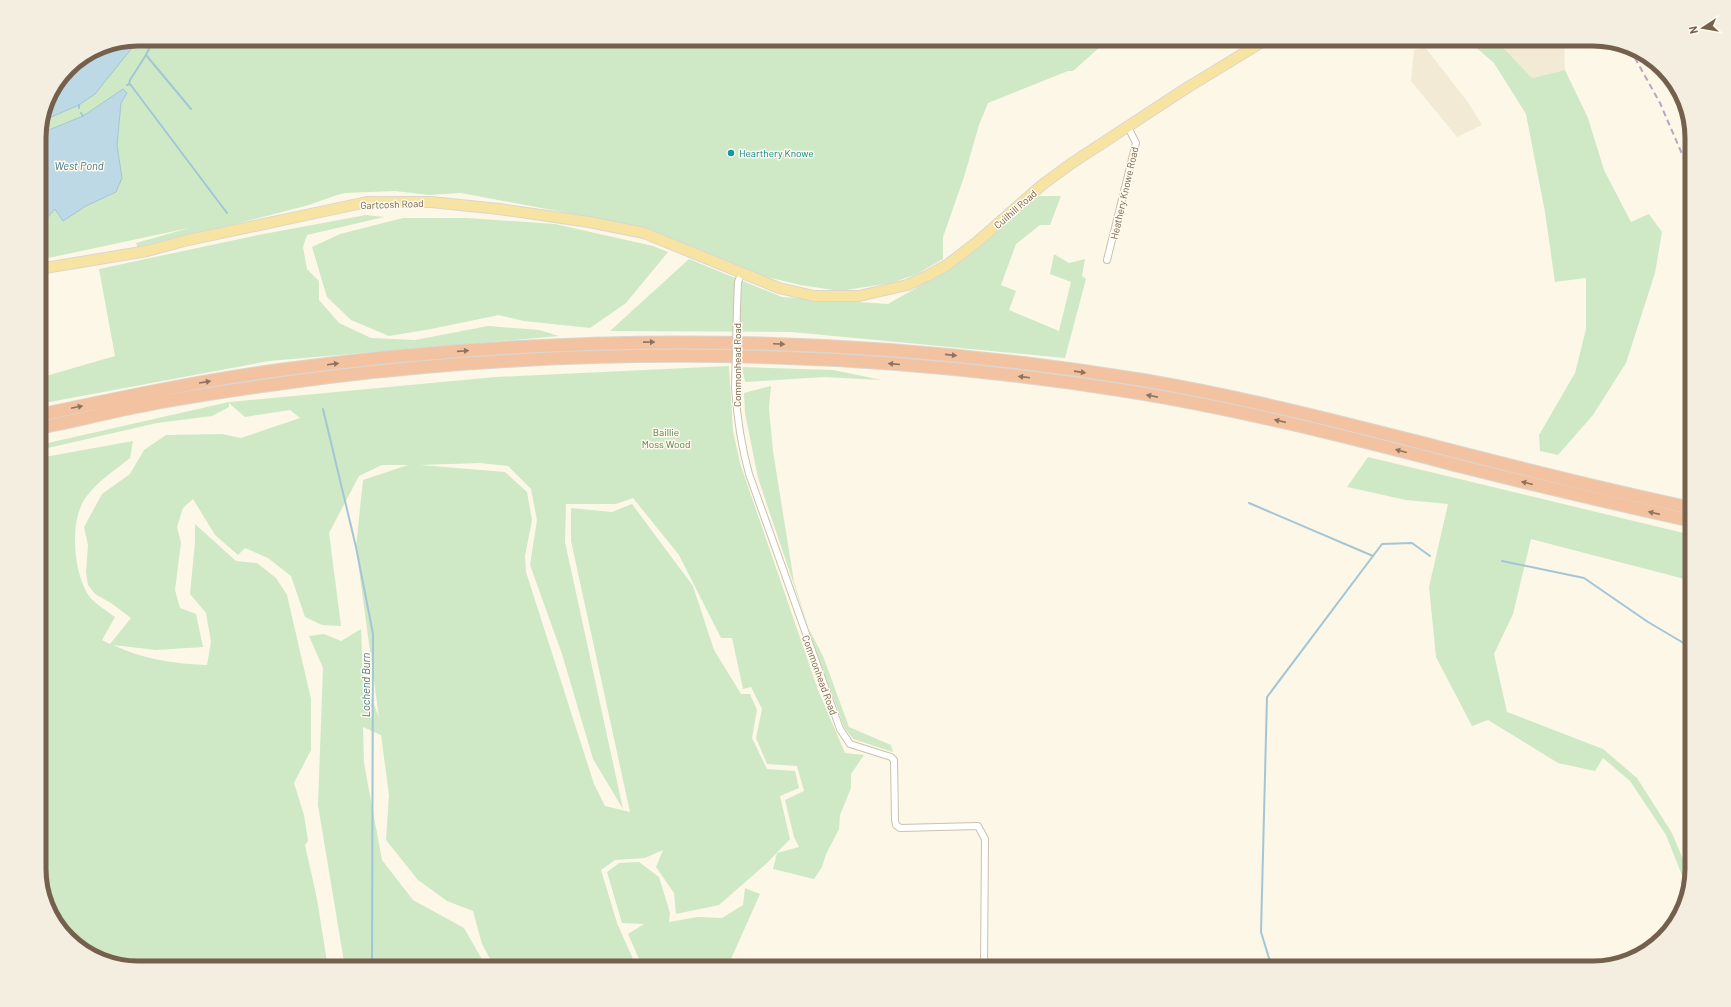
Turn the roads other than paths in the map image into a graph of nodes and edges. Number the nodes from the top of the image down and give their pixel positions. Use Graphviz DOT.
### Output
graph roads {
  1 [pos="1256,46"];
  2 [pos="1128,126"];
  3 [pos="1107,260"];
  4 [pos="46,268"];
  5 [pos="742,274"];
  6 [pos="46,413"];
  7 [pos="46,427"];
  8 [pos="1685,506"];
  9 [pos="1685,519"];
  10 [pos="984,961"];
  1 -- 2 [label="main road, Cuilhill Road"];
  2 -- 3 [label="street, Heathery Knowe Road"];
  2 -- 5 [label="main road, Cuilhill Road"];
  4 -- 5 [label="main road, Gartcosh Road"];
  5 -- 10 [label="street, Commonhead Road, bridge"];
  6 -- 8 [label="highway, one-way"];
  9 -- 7 [label="highway, one-way"];
}
